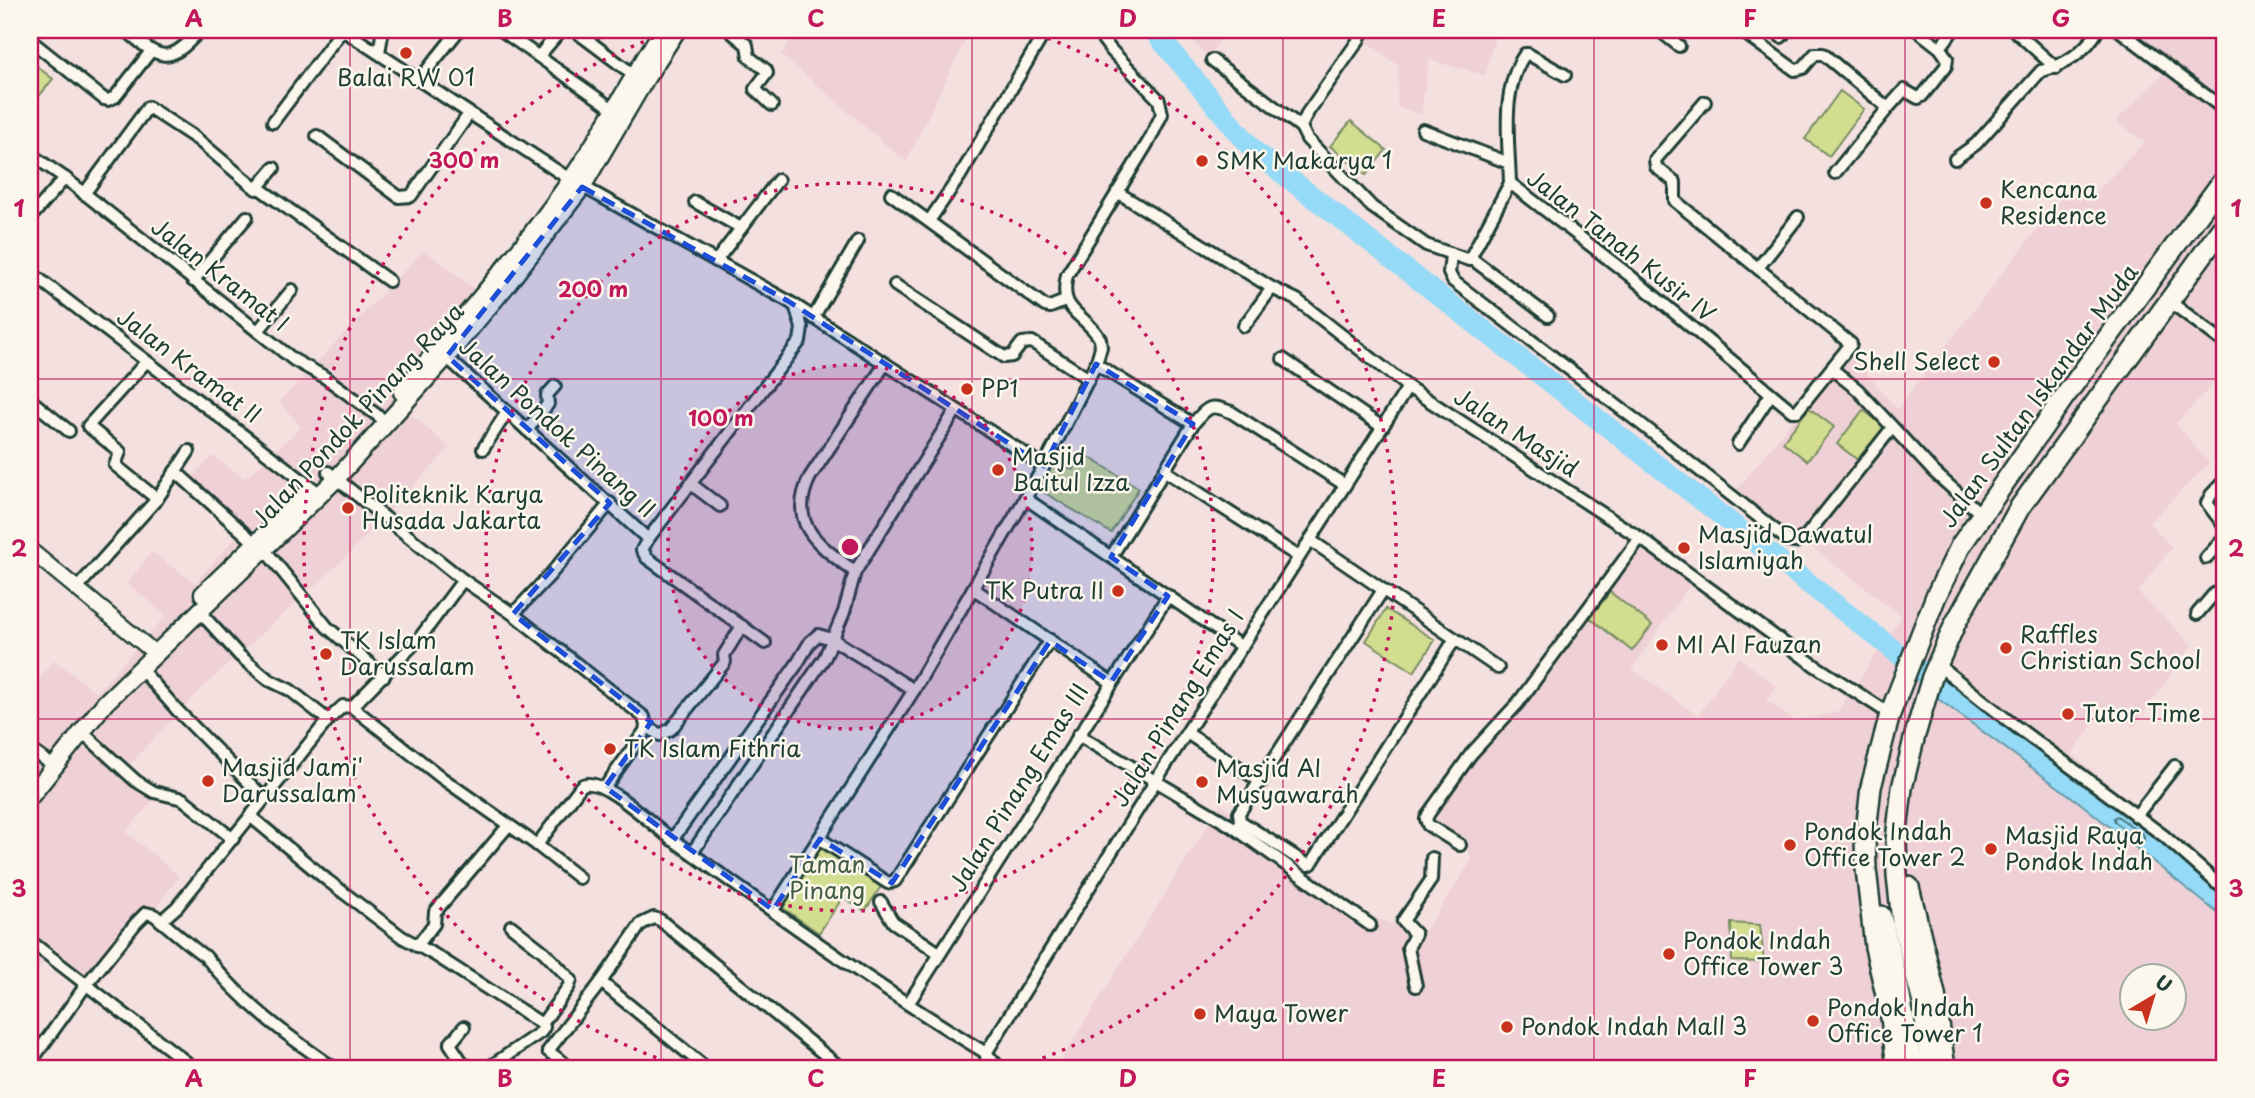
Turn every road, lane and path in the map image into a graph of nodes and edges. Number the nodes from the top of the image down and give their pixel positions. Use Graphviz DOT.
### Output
graph roads {
  1 [pos="126,30"];
  2 [pos="200,30"];
  3 [pos="342,30"];
  4 [pos="383,30"];
  5 [pos="459,30"];
  6 [pos="501,30"];
  7 [pos="561,30"];
  8 [pos="573,30"];
  9 [pos="663,30"];
  10 [pos="677,30"];
  11 [pos="1046,30"];
  12 [pos="1096,30"];
  13 [pos="1363,30"];
  14 [pos="1659,30"];
  15 [pos="1740,30"];
  16 [pos="1917,30"];
  17 [pos="1953,30"];
  18 [pos="2014,30"];
  19 [pos="2098,30"];
  20 [pos="2119,30"];
  21 [pos="730,31"];
  22 [pos="30,40"];
  23 [pos="1679,46"];
  24 [pos="1940,48"];
  25 [pos="151,51"];
  26 [pos="379,52"];
  27 [pos="539,56"];
  28 [pos="1212,60"];
  29 [pos="2056,68"];
  30 [pos="634,75"];
  31 [pos="1565,75"];
  32 [pos="419,80"];
  33 [pos="1705,102"];
  34 [pos="772,105"];
  35 [pos="1888,108"];
  36 [pos="613,110"];
  37 [pos="2225,110"];
  38 [pos="469,114"];
  39 [pos="273,122"];
  40 [pos="1301,127"];
  41 [pos="1423,130"];
  42 [pos="317,136"];
  43 [pos="30,154"];
  44 [pos="1955,159"];
  45 [pos="1509,163"];
  46 [pos="274,168"];
  47 [pos="1835,173"];
  48 [pos="65,178"];
  49 [pos="2225,178"];
  50 [pos="778,180"];
  51 [pos="576,183"];
  52 [pos="1510,183"];
  53 [pos="259,188"];
  54 [pos="1116,192"];
  55 [pos="84,194"];
  56 [pos="891,194"];
  57 [pos="695,202"];
  58 [pos="247,217"];
  59 [pos="1798,217"];
  60 [pos="30,218"];
  61 [pos="929,221"];
  62 [pos="2225,224"];
  63 [pos="741,228"];
  64 [pos="858,241"];
  65 [pos="1451,255"];
  66 [pos="1471,258"];
  67 [pos="716,261"];
  68 [pos="1758,268"];
  69 [pos="30,272"];
  70 [pos="194,281"];
  71 [pos="389,281"];
  72 [pos="895,285"];
  73 [pos="1272,288"];
  74 [pos="292,290"];
  75 [pos="1065,301"];
  76 [pos="2169,301"];
  77 [pos="804,312"];
  78 [pos="1548,316"];
  79 [pos="1244,326"];
  80 [pos="258,331"];
  81 [pos="2225,343"];
  82 [pos="442,353"];
  83 [pos="1283,359"];
  84 [pos="146,362"];
  85 [pos="885,364"];
  86 [pos="1096,364"];
  87 [pos="1832,369"];
  88 [pos="1089,379"];
  89 [pos="555,386"];
  90 [pos="1408,387"];
  91 [pos="1772,394"];
  92 [pos="30,402"];
  93 [pos="956,410"];
  94 [pos="507,412"];
  95 [pos="384,420"];
  96 [pos="1193,424"];
  97 [pos="1382,427"];
  98 [pos="1892,428"];
  99 [pos="527,430"];
  100 [pos="69,431"];
  101 [pos="1738,444"];
  102 [pos="483,449"];
  103 [pos="188,451"];
  104 [pos="1044,466"];
  105 [pos="175,471"];
  106 [pos="1165,471"];
  107 [pos="332,475"];
  108 [pos="2225,480"];
  109 [pos="691,484"];
  110 [pos="1345,485"];
  111 [pos="317,491"];
  112 [pos="1026,498"];
  113 [pos="157,499"];
  114 [pos="610,502"];
  115 [pos="720,506"];
  116 [pos="1981,514"];
  117 [pos="2225,527"];
  118 [pos="2225,537"];
  119 [pos="1640,538"];
  120 [pos="648,539"];
  121 [pos="1310,540"];
  122 [pos="260,547"];
  123 [pos="32,557"];
  124 [pos="1111,557"];
  125 [pos="1299,557"];
  126 [pos="2206,558"];
  127 [pos="855,572"];
  128 [pos="228,578"];
  129 [pos="464,580"];
  130 [pos="77,588"];
  131 [pos="974,589"];
  132 [pos="2225,589"];
  133 [pos="1383,590"];
  134 [pos="1168,596"];
  135 [pos="199,611"];
  136 [pos="513,614"];
  137 [pos="2197,614"];
  138 [pos="741,626"];
  139 [pos="831,639"];
  140 [pos="1455,639"];
  141 [pos="1050,640"];
  142 [pos="765,643"];
  143 [pos="1242,647"];
  144 [pos="152,650"];
  145 [pos="140,668"];
  146 [pos="1498,668"];
  147 [pos="1935,671"];
  148 [pos="384,676"];
  149 [pos="1111,682"];
  150 [pos="914,690"];
  151 [pos="352,707"];
  152 [pos="1890,714"];
  153 [pos="328,720"];
  154 [pos="646,726"];
  155 [pos="81,731"];
  156 [pos="1187,733"];
  157 [pos="1078,735"];
  158 [pos="30,749"];
  159 [pos="48,762"];
  160 [pos="2175,766"];
  161 [pos="1156,782"];
  162 [pos="1261,782"];
  163 [pos="30,784"];
  164 [pos="605,787"];
  165 [pos="30,797"];
  166 [pos="264,798"];
  167 [pos="250,816"];
  168 [pos="2136,816"];
  169 [pos="508,826"];
  170 [pos="233,839"];
  171 [pos="820,839"];
  172 [pos="673,840"];
  173 [pos="537,845"];
  174 [pos="1460,845"];
  175 [pos="692,853"];
  176 [pos="1432,858"];
  177 [pos="1866,858"];
  178 [pos="1898,861"];
  179 [pos="2225,872"];
  180 [pos="579,878"];
  181 [pos="2221,886"];
  182 [pos="881,902"];
  183 [pos="773,910"];
  184 [pos="161,921"];
  185 [pos="1370,925"];
  186 [pos="511,926"];
  187 [pos="34,945"];
  188 [pos="416,946"];
  189 [pos="939,953"];
  190 [pos="30,959"];
  191 [pos="601,982"];
  192 [pos="86,985"];
  193 [pos="1416,986"];
  194 [pos="908,1004"];
  195 [pos="543,1026"];
  196 [pos="464,1027"];
  197 [pos="986,1053"];
  198 [pos="30,1063"];
  199 [pos="194,1068"];
  200 [pos="334,1068"];
  201 [pos="466,1068"];
  202 [pos="488,1068"];
  203 [pos="570,1068"];
  204 [pos="706,1068"];
  205 [pos="841,1068"];
  206 [pos="987,1068"];
  207 [pos="997,1068"];
  208 [pos="1897,1068"];
  209 [pos="1913,1068"];
  210 [pos="1931,1068"];
  211 [pos="1945,1068"];
  1 -- 25 [label="street"];
  2 -- 25 [label="street"];
  3 -- 26 [label="street"];
  3 -- 39 [label="street"];
  4 -- 26 [label="street"];
  5 -- 32 [label="street"];
  6 -- 27 [label="street"];
  7 -- 27 [label="street"];
  8 -- 30 [label="street"];
  9 -- 30 [label="main road, Jalan Pondok Pinang Raya"];
  10 -- 51 [label="main road, Jalan Pondok Pinang Raya"];
  11 -- 61 [label="street"];
  12 -- 54 [label="street"];
  13 -- 40 [label="street"];
  14 -- 23 [label="street"];
  15 -- 35 [label="street"];
  16 -- 24 [label="street"];
  17 -- 24 [label="street"];
  18 -- 29 [label="street"];
  19 -- 29 [label="street"];
  20 -- 37 [label="street"];
  21 -- 34 [label="street"];
  22 -- 25 [label="street"];
  24 -- 35 [label="street"];
  26 -- 32 [label="street"];
  27 -- 36 [label="street"];
  28 -- 40 [label="street"];
  29 -- 44 [label="street"];
  30 -- 36 [label="main road, Jalan Pondok Pinang Raya"];
  31 -- 45 [label="street"];
  32 -- 38 [label="street"];
  33 -- 68 [label="street, Jalan Tanah Kusir IV"];
  35 -- 47 [label="street"];
  36 -- 51 [label="main road, Jalan Pondok Pinang Raya"];
  38 -- 42 [label="street"];
  38 -- 51 [label="street"];
  40 -- 65 [label="street"];
  41 -- 45 [label="street"];
  43 -- 48 [label="street, Jalan Kramat I"];
  45 -- 52 [label="street"];
  46 -- 53 [label="street"];
  48 -- 55 [label="street, Jalan Kramat I"];
  48 -- 60 [label="street"];
  49 -- 116 [label="highway, Jalan Sultan Iskandar Muda"];
  50 -- 63 [label="street"];
  51 -- 67 [label="street"];
  51 -- 82 [label="main road, Jalan Pondok Pinang Raya"];
  52 -- 66 [label="street, Jalan Tanah Kusir IV"];
  52 -- 91 [label="street, Jalan Tanah Kusir IV"];
  53 -- 55 [label="street"];
  53 -- 71 [label="street"];
  54 -- 73 [label="street, Jalan Masjid"];
  54 -- 75 [label="street"];
  55 -- 70 [label="street, Jalan Kramat I"];
  56 -- 61 [label="street"];
  57 -- 63 [label="street"];
  58 -- 70 [label="street"];
  59 -- 68 [label="street"];
  61 -- 75 [label="street"];
  62 -- 76 [label="highway"];
  63 -- 67 [label="street"];
  64 -- 77 [label="street"];
  65 -- 66 [label="street"];
  65 -- 98 [label="street"];
  66 -- 78 [label="street"];
  67 -- 77 [label="street"];
  68 -- 87 [label="street, Jalan Tanah Kusir IV"];
  69 -- 84 [label="street, Jalan Kramat II"];
  70 -- 80 [label="street, Jalan Kramat I"];
  72 -- 88 [label="street"];
  73 -- 79 [label="street"];
  73 -- 90 [label="street, Jalan Masjid"];
  74 -- 80 [label="street"];
  75 -- 86 [label="street"];
  76 -- 81 [label="street"];
  76 -- 147 [label="highway"];
  77 -- 85 [label="street"];
  77 -- 109 [label="street"];
  80 -- 95 [label="street, Jalan Kramat I"];
  82 -- 94 [label="street, Jalan Pondok Pinang II"];
  82 -- 95 [label="main road, Jalan Pondok Pinang Raya"];
  83 -- 97 [label="street"];
  84 -- 111 [label="street, Jalan Kramat II"];
  84 -- 113 [label="street"];
  85 -- 93 [label="street"];
  85 -- 127 [label="street"];
  86 -- 88 [label="street"];
  86 -- 96 [label="street"];
  87 -- 91 [label="street, Jalan Tanah Kusir IV"];
  87 -- 98 [label="street"];
  88 -- 104 [label="street"];
  89 -- 99 [label="street"];
  90 -- 97 [label="street, Jalan Pinang Emas I"];
  90 -- 119 [label="street, Jalan Masjid"];
  91 -- 101 [label="street"];
  92 -- 100 [label="street"];
  93 -- 104 [label="street"];
  93 -- 127 [label="street"];
  94 -- 99 [label="street, Jalan Pondok Pinang II"];
  94 -- 102 [label="street"];
  95 -- 107 [label="main road, Jalan Pondok Pinang Raya"];
  96 -- 106 [label="street"];
  96 -- 110 [label="street"];
  97 -- 110 [label="street, Jalan Pinang Emas I"];
  98 -- 116 [label="street"];
  99 -- 114 [label="street, Jalan Pondok Pinang II"];
  103 -- 105 [label="street"];
  104 -- 112 [label="street"];
  105 -- 113 [label="street"];
  105 -- 122 [label="street"];
  106 -- 124 [label="street"];
  106 -- 125 [label="street"];
  107 -- 111 [label="main road, Jalan Pondok Pinang Raya"];
  107 -- 129 [label="street"];
  108 -- 117 [label="street"];
  109 -- 115 [label="street"];
  109 -- 120 [label="street"];
  110 -- 121 [label="street, Jalan Pinang Emas I"];
  111 -- 122 [label="main road, Jalan Pondok Pinang Raya"];
  112 -- 124 [label="street"];
  112 -- 131 [label="street"];
  113 -- 130 [label="street"];
  114 -- 120 [label="street, Jalan Pondok Pinang II"];
  114 -- 136 [label="street"];
  116 -- 152 [label="highway, Jalan Sultan Iskandar Muda"];
  118 -- 126 [label="street"];
  119 -- 152 [label="street, Jalan Masjid"];
  119 -- 174 [label="street"];
  120 -- 138 [label="street, Jalan Pondok Pinang II"];
  121 -- 125 [label="street, Jalan Pinang Emas I"];
  121 -- 133 [label="street"];
  122 -- 128 [label="main road, Jalan Pondok Pinang Raya"];
  122 -- 148 [label="street"];
  123 -- 130 [label="street"];
  124 -- 134 [label="street"];
  125 -- 143 [label="street, Jalan Pinang Emas I"];
  127 -- 139 [label="street"];
  128 -- 135 [label="main road, Jalan Pondok Pinang Raya"];
  128 -- 144 [label="main road, Jalan Pondok Pinang Raya"];
  129 -- 136 [label="street"];
  129 -- 148 [label="street"];
  130 -- 144 [label="street"];
  131 -- 141 [label="street"];
  131 -- 150 [label="street"];
  132 -- 137 [label="street"];
  133 -- 140 [label="street"];
  133 -- 162 [label="street"];
  134 -- 143 [label="street"];
  134 -- 149 [label="street, Jalan Pinang Emas III"];
  135 -- 144 [label="main road, Jalan Pondok Pinang Raya"];
  135 -- 153 [label="street"];
  136 -- 154 [label="street"];
  138 -- 142 [label="street, Jalan Pondok Pinang II"];
  138 -- 154 [label="street"];
  139 -- 150 [label="street"];
  139 -- 172 [label="street"];
  139 -- 175 [label="street"];
  140 -- 146 [label="street"];
  140 -- 162 [label="street"];
  141 -- 149 [label="street"];
  141 -- 171 [label="street"];
  143 -- 156 [label="street, Jalan Pinang Emas I"];
  144 -- 145 [label="main road, Jalan Pondok Pinang Raya"];
  144 -- 159 [label="main road, Jalan Pondok Pinang Raya"];
  145 -- 155 [label="main road, Jalan Pondok Pinang Raya"];
  145 -- 166 [label="street"];
  147 -- 168 [label="street"];
  147 -- 178 [label="highway"];
  148 -- 151 [label="street"];
  149 -- 157 [label="street, Jalan Pinang Emas III"];
  150 -- 171 [label="street"];
  151 -- 153 [label="street"];
  151 -- 169 [label="street"];
  152 -- 177 [label="highway, Jalan Sultan Iskandar Muda"];
  153 -- 166 [label="street"];
  154 -- 164 [label="street"];
  155 -- 165 [label="main road, Jalan Pondok Pinang Raya"];
  155 -- 170 [label="street"];
  156 -- 161 [label="street, Jalan Pinang Emas I"];
  156 -- 162 [label="street"];
  157 -- 161 [label="street"];
  157 -- 189 [label="street, Jalan Pinang Emas III"];
  158 -- 159 [label="street"];
  159 -- 163 [label="main road, Jalan Pondok Pinang Raya"];
  160 -- 168 [label="street"];
  161 -- 185 [label="street"];
  161 -- 197 [label="street, Jalan Pinang Emas I"];
  164 -- 172 [label="street"];
  164 -- 173 [label="street"];
  166 -- 167 [label="street"];
  167 -- 170 [label="street"];
  167 -- 188 [label="street"];
  168 -- 181 [label="street"];
  169 -- 173 [label="street"];
  169 -- 188 [label="street"];
  170 -- 184 [label="street"];
  171 -- 183 [label="street"];
  172 -- 175 [label="street"];
  173 -- 180 [label="street"];
  175 -- 183 [label="street"];
  176 -- 193 [label="street"];
  177 -- 208 [label="highway, Jalan Sultan Iskandar Muda"];
  177 -- 209 [label="highway, Jalan Sultan Iskandar Muda"];
  178 -- 210 [label="highway"];
  178 -- 211 [label="highway"];
  179 -- 181 [label="street"];
  182 -- 189 [label="street"];
  183 -- 194 [label="street"];
  184 -- 192 [label="street"];
  184 -- 200 [label="street"];
  186 -- 195 [label="street"];
  187 -- 190 [label="street"];
  187 -- 192 [label="street"];
  188 -- 195 [label="street"];
  189 -- 194 [label="street, Jalan Pinang Emas III"];
  191 -- 203 [label="street"];
  191 -- 204 [label="street"];
  191 -- 205 [label="street"];
  192 -- 198 [label="street"];
  192 -- 199 [label="street"];
  194 -- 197 [label="street"];
  195 -- 202 [label="street"];
  196 -- 201 [label="street"];
  197 -- 206 [label="street"];
  197 -- 207 [label="street"];
}
